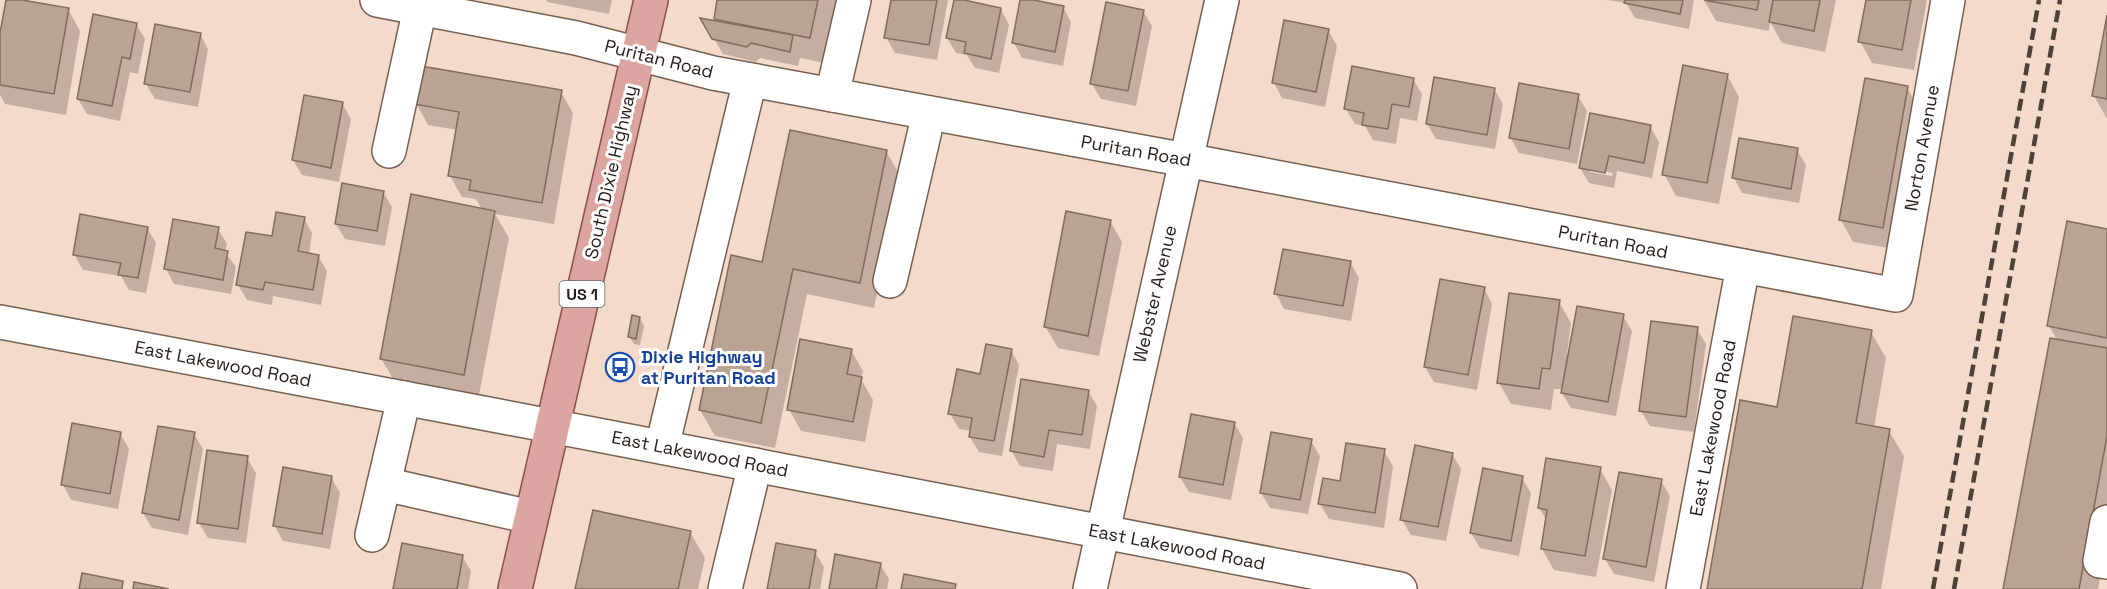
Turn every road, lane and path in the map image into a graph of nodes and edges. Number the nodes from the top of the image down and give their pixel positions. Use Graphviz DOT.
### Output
graph roads {
  1 [pos="376,0"];
  2 [pos="651,0"];
  3 [pos="854,0"];
  4 [pos="1222,0"];
  5 [pos="1948,0"];
  6 [pos="420,8"];
  7 [pos="638,53"];
  8 [pos="750,80"];
  9 [pos="832,95"];
  10 [pos="929,113"];
  11 [pos="389,151"];
  12 [pos="1186,160"];
  13 [pos="1743,267"];
  14 [pos="890,281"];
  15 [pos="1896,296"];
  16 [pos="0,322"];
  17 [pos="404,398"];
  18 [pos="552,426"];
  19 [pos="662,447"];
  20 [pos="755,465"];
  21 [pos="384,484"];
  22 [pos="531,517"];
  23 [pos="2107,522"];
  24 [pos="1102,533"];
  25 [pos="372,535"];
  26 [pos="2107,562"];
  27 [pos="515,589"];
  28 [pos="725,589"];
  29 [pos="1090,589"];
  30 [pos="1400,589"];
  31 [pos="1683,589"];
  1 -- 6 [label="street, Puritan Road"];
  2 -- 7 [label="main road, South Dixie Highway / US 1"];
  3 -- 9 [label="street"];
  4 -- 12 [label="street, Webster Avenue"];
  5 -- 15 [label="street, Norton Avenue"];
  6 -- 7 [label="street, Puritan Road"];
  6 -- 11 [label="street"];
  7 -- 8 [label="street, Puritan Road"];
  7 -- 18 [label="main road, South Dixie Highway / US 1"];
  8 -- 9 [label="street, Puritan Road"];
  8 -- 19 [label="street"];
  9 -- 10 [label="street, Puritan Road"];
  10 -- 12 [label="street, Puritan Road"];
  10 -- 14 [label="street"];
  12 -- 13 [label="street, Puritan Road"];
  12 -- 24 [label="street, Webster Avenue"];
  13 -- 15 [label="street, Puritan Road"];
  13 -- 31 [label="street, East Lakewood Road"];
  16 -- 17 [label="street, East Lakewood Road"];
  17 -- 18 [label="street, East Lakewood Road"];
  17 -- 21 [label="street"];
  18 -- 19 [label="street, East Lakewood Road"];
  18 -- 22 [label="main road, South Dixie Highway / US 1"];
  19 -- 20 [label="street, East Lakewood Road"];
  20 -- 24 [label="street, East Lakewood Road"];
  20 -- 28 [label="street"];
  21 -- 22 [label="street"];
  21 -- 25 [label="street"];
  22 -- 27 [label="main road, South Dixie Highway / US 1"];
  23 -- 26 [label="street"];
  24 -- 29 [label="street, Webster Avenue"];
  24 -- 30 [label="street, East Lakewood Road"];
}
